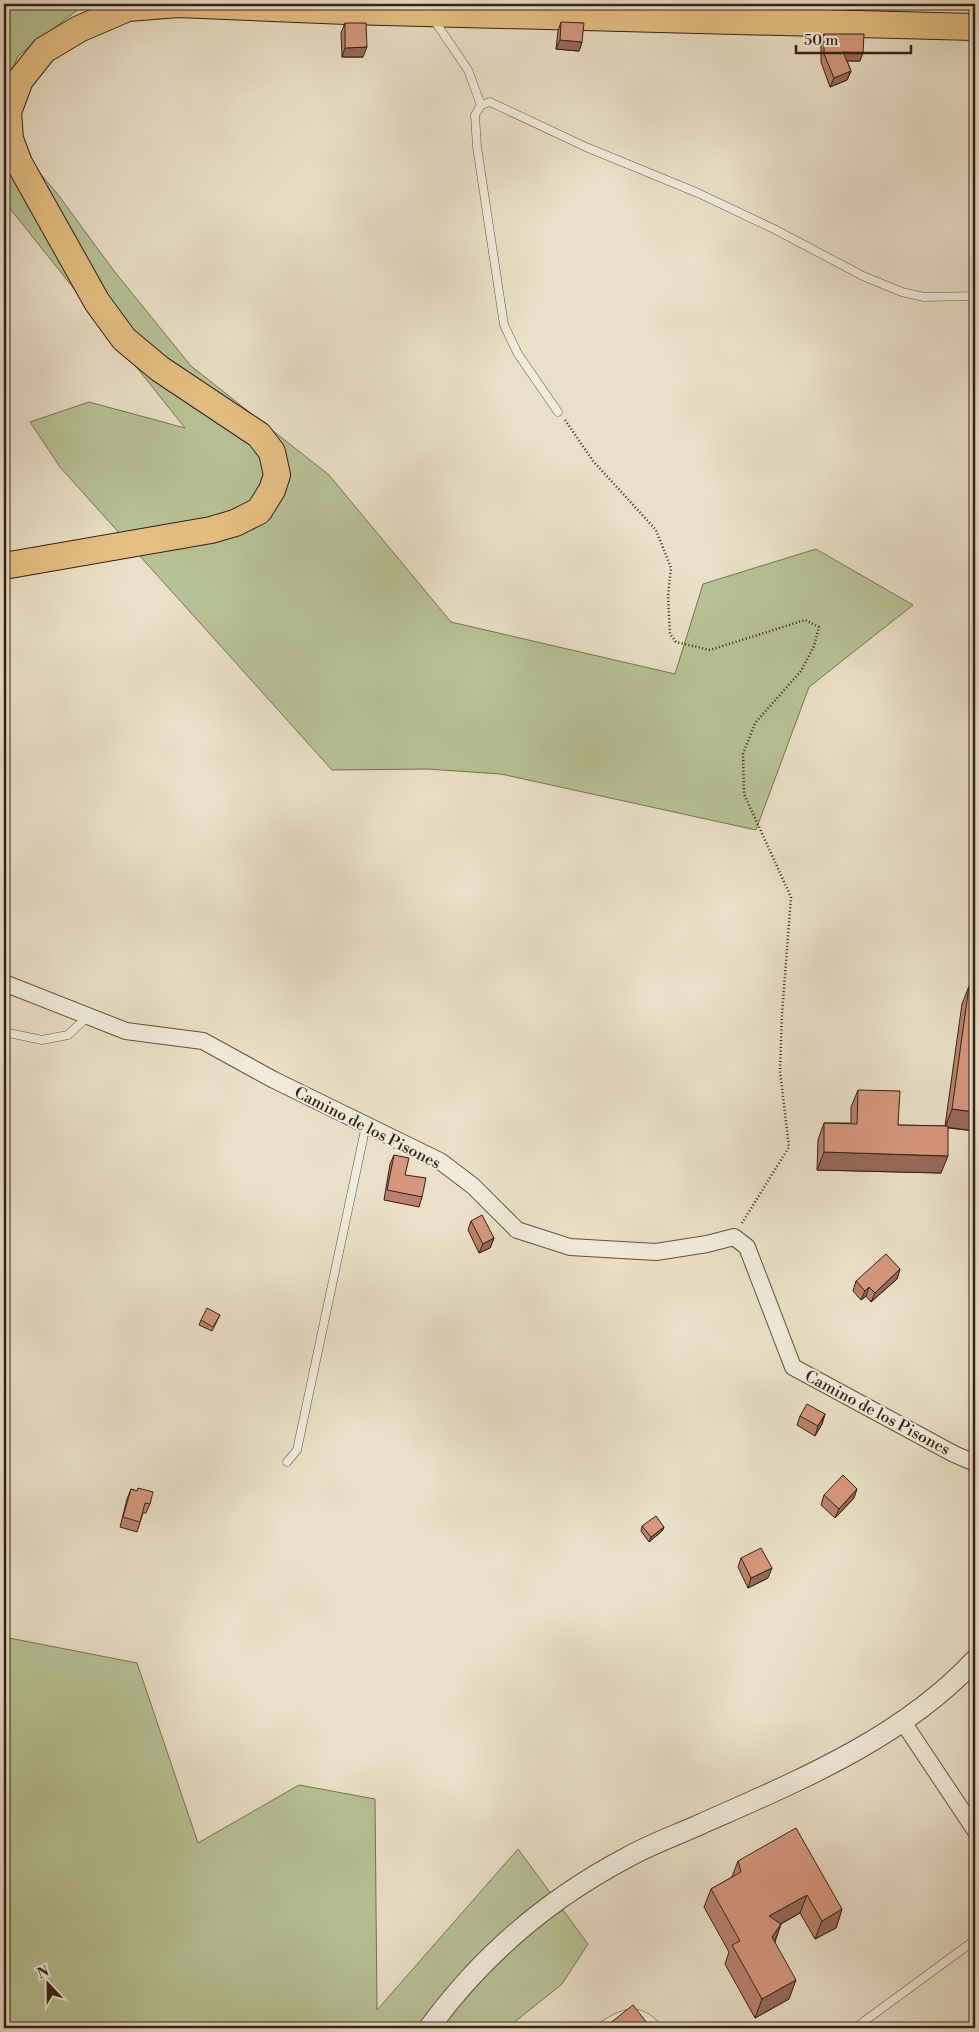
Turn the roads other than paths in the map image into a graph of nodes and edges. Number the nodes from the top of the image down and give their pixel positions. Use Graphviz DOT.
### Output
graph roads {
  1 [pos="545,10"];
  2 [pos="429,13"];
  3 [pos="975,26"];
  4 [pos="481,105"];
  5 [pos="975,296"];
  6 [pos="558,412"];
  7 [pos="4,566"];
  8 [pos="4,983"];
  9 [pos="88,1016"];
  10 [pos="4,1032"];
  11 [pos="366,1125"];
  12 [pos="287,1462"];
  13 [pos="975,1463"];
  14 [pos="975,1660"];
  15 [pos="903,1722"];
  16 [pos="975,1830"];
  17 [pos="975,1940"];
  18 [pos="429,2028"];
  19 [pos="599,2028"];
  20 [pos="658,2028"];
  21 [pos="855,2028"];
  1 -- 2 [label="highway"];
  1 -- 3 [label="highway"];
  2 -- 4 [label="lane"];
  2 -- 7 [label="highway"];
  4 -- 5 [label="lane"];
  4 -- 6 [label="lane"];
  8 -- 9 [label="street, Camino de los Pisones"];
  9 -- 10 [label="lane"];
  9 -- 11 [label="street, Camino de los Pisones"];
  11 -- 12 [label="lane"];
  11 -- 13 [label="street, Camino de los Pisones"];
  14 -- 15 [label="street"];
  15 -- 16 [label="street"];
  15 -- 18 [label="street"];
  17 -- 21 [label="lane"];
  19 -- 20 [label="lane"];
}
